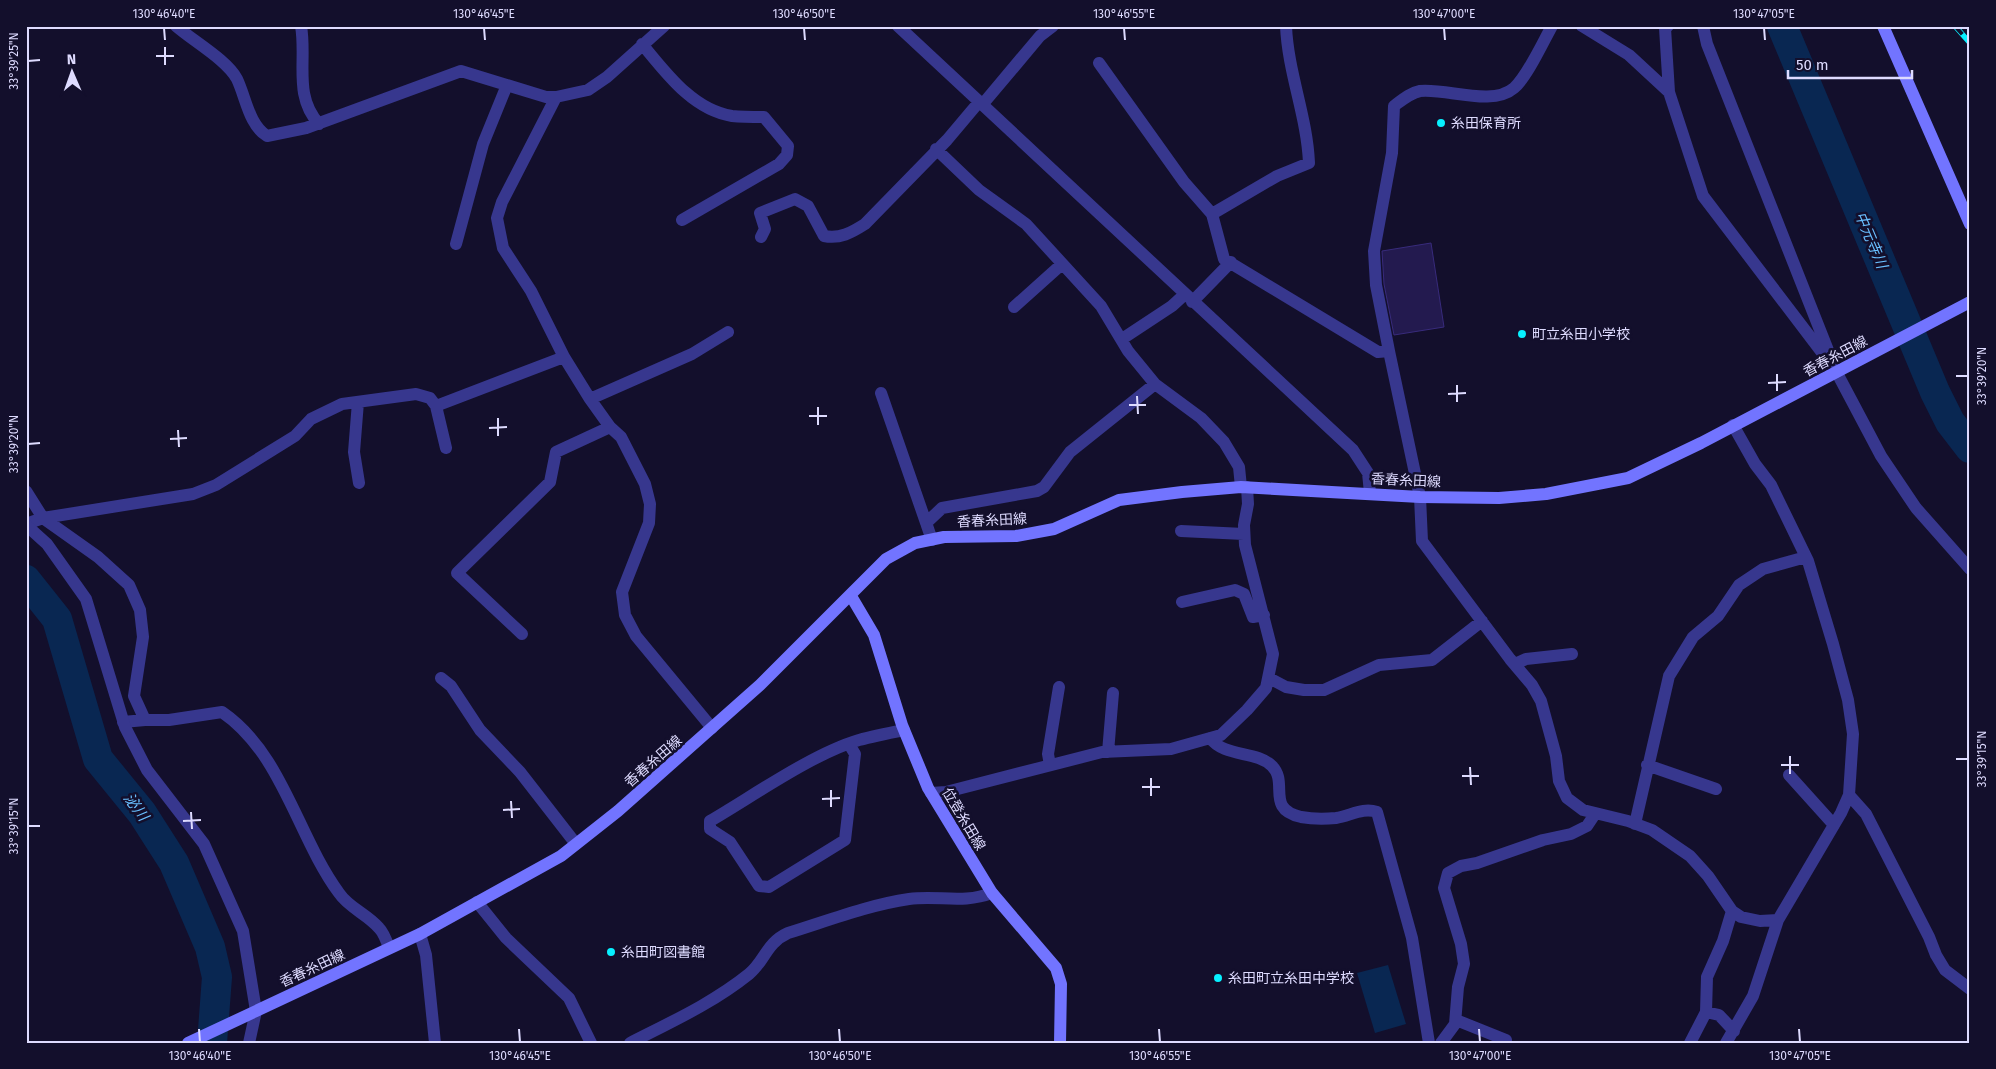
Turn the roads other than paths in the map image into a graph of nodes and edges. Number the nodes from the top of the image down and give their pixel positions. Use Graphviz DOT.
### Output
graph roads {
  1 [pos="176,26"];
  2 [pos="301,26"];
  3 [pos="664,26"];
  4 [pos="898,26"];
  5 [pos="1053,26"];
  6 [pos="1286,26"];
  7 [pos="1552,26"];
  8 [pos="1582,26"];
  9 [pos="1668,26"];
  10 [pos="1702,26"];
  11 [pos="1883,26"];
  12 [pos="642,44"];
  13 [pos="1099,63"];
  14 [pos="507,85"];
  15 [pos="1669,92"];
  16 [pos="556,97"];
  17 [pos="981,103"];
  18 [pos="319,124"];
  19 [pos="936,149"];
  20 [pos="1212,214"];
  21 [pos="682,220"];
  22 [pos="1970,224"];
  23 [pos="761,237"];
  24 [pos="456,244"];
  25 [pos="1231,262"];
  26 [pos="1062,264"];
  27 [pos="1188,298"];
  28 [pos="1970,302"];
  29 [pos="1014,307"];
  30 [pos="728,332"];
  31 [pos="1122,339"];
  32 [pos="1388,350"];
  33 [pos="564,357"];
  34 [pos="1837,373"];
  35 [pos="1155,384"];
  36 [pos="881,393"];
  37 [pos="590,399"];
  38 [pos="358,402"];
  39 [pos="436,406"];
  40 [pos="1733,425"];
  41 [pos="610,427"];
  42 [pos="446,448"];
  43 [pos="359,483"];
  44 [pos="1244,487"];
  45 [pos="26,491"];
  46 [pos="1370,492"];
  47 [pos="1420,497"];
  48 [pos="43,518"];
  49 [pos="926,523"];
  50 [pos="26,525"];
  51 [pos="1181,531"];
  52 [pos="1244,534"];
  53 [pos="932,540"];
  54 [pos="1806,557"];
  55 [pos="1970,569"];
  56 [pos="851,596"];
  57 [pos="1182,602"];
  58 [pos="1264,615"];
  59 [pos="1482,621"];
  60 [pos="522,634"];
  61 [pos="1572,654"];
  62 [pos="1515,664"];
  63 [pos="441,678"];
  64 [pos="1269,678"];
  65 [pos="1058,687"];
  66 [pos="1113,693"];
  67 [pos="145,720"];
  68 [pos="123,722"];
  69 [pos="712,728"];
  70 [pos="904,730"];
  71 [pos="1210,738"];
  72 [pos="849,744"];
  73 [pos="1108,752"];
  74 [pos="1647,765"];
  75 [pos="1050,766"];
  76 [pos="1789,775"];
  77 [pos="1716,789"];
  78 [pos="931,793"];
  79 [pos="1849,795"];
  80 [pos="1595,814"];
  81 [pos="1635,824"];
  82 [pos="1834,826"];
  83 [pos="576,844"];
  84 [pos="992,893"];
  85 [pos="476,902"];
  86 [pos="1732,911"];
  87 [pos="1778,920"];
  88 [pos="420,934"];
  89 [pos="389,948"];
  90 [pos="1970,989"];
  91 [pos="256,1011"];
  92 [pos="1706,1012"];
  93 [pos="1456,1020"];
  94 [pos="1734,1031"];
  95 [pos="1506,1040"];
  96 [pos="193,1041"];
  97 [pos="248,1043"];
  98 [pos="435,1043"];
  99 [pos="591,1043"];
  100 [pos="630,1043"];
  101 [pos="1060,1043"];
  102 [pos="1429,1043"];
  103 [pos="1441,1043"];
  104 [pos="1690,1043"];
  105 [pos="1726,1043"];
  1 -- 18 [label="street"];
  2 -- 18 [label="street"];
  3 -- 12 [label="street"];
  4 -- 17 [label="street"];
  5 -- 17 [label="street"];
  6 -- 20 [label="street"];
  7 -- 32 [label="street"];
  8 -- 15 [label="street"];
  9 -- 15 [label="street"];
  10 -- 34 [label="street"];
  11 -- 22 [label="main road"];
  12 -- 16 [label="street"];
  12 -- 21 [label="street"];
  13 -- 20 [label="street"];
  14 -- 16 [label="street"];
  14 -- 18 [label="street"];
  14 -- 24 [label="street"];
  15 -- 34 [label="street"];
  16 -- 33 [label="street"];
  17 -- 19 [label="street"];
  17 -- 27 [label="street"];
  19 -- 23 [label="street"];
  19 -- 26 [label="street"];
  20 -- 25 [label="street"];
  25 -- 27 [label="street"];
  25 -- 32 [label="street"];
  26 -- 29 [label="street"];
  26 -- 31 [label="street"];
  27 -- 31 [label="street"];
  27 -- 46 [label="street"];
  28 -- 34 [label="main road, 香春糸田線"];
  30 -- 37 [label="street"];
  31 -- 35 [label="street"];
  32 -- 47 [label="street"];
  33 -- 37 [label="street"];
  33 -- 39 [label="street"];
  34 -- 40 [label="main road, 香春糸田線"];
  34 -- 55 [label="street"];
  35 -- 44 [label="street"];
  35 -- 49 [label="street"];
  36 -- 49 [label="street"];
  37 -- 41 [label="street"];
  38 -- 39 [label="street"];
  38 -- 43 [label="street"];
  38 -- 48 [label="street"];
  39 -- 42 [label="street"];
  40 -- 47 [label="main road, 香春糸田線"];
  40 -- 54 [label="street"];
  41 -- 60 [label="street"];
  41 -- 69 [label="street"];
  44 -- 46 [label="main road, 香春糸田線"];
  44 -- 52 [label="street"];
  44 -- 53 [label="main road, 香春糸田線"];
  45 -- 48 [label="street"];
  46 -- 47 [label="main road, 香春糸田線"];
  47 -- 59 [label="street"];
  48 -- 50 [label="street"];
  48 -- 67 [label="street"];
  49 -- 53 [label="street"];
  50 -- 68 [label="street"];
  51 -- 52 [label="street"];
  52 -- 58 [label="street"];
  53 -- 56 [label="main road, 香春糸田線"];
  54 -- 74 [label="street"];
  54 -- 79 [label="street"];
  56 -- 69 [label="main road, 香春糸田線"];
  56 -- 70 [label="main road, 位登糸田線"];
  57 -- 58 [label="street"];
  58 -- 64 [label="street"];
  59 -- 62 [label="street"];
  59 -- 64 [label="street"];
  61 -- 62 [label="street"];
  62 -- 80 [label="street"];
  63 -- 83 [label="street"];
  64 -- 71 [label="street"];
  65 -- 75 [label="street"];
  66 -- 73 [label="street"];
  67 -- 68 [label="street"];
  67 -- 89 [label="street"];
  68 -- 91 [label="street"];
  69 -- 83 [label="main road, 香春糸田線"];
  70 -- 72 [label="street"];
  70 -- 78 [label="main road, 位登糸田線"];
  71 -- 73 [label="street"];
  71 -- 102 [label="street"];
  72 -- 72 [label="street"];
  73 -- 75 [label="street"];
  74 -- 77 [label="street"];
  74 -- 81 [label="street"];
  75 -- 78 [label="street"];
  76 -- 82 [label="street"];
  78 -- 84 [label="main road, 位登糸田線"];
  79 -- 82 [label="street"];
  79 -- 90 [label="street"];
  80 -- 81 [label="street"];
  80 -- 93 [label="street"];
  81 -- 86 [label="street"];
  82 -- 87 [label="street"];
  83 -- 85 [label="main road, 香春糸田線"];
  84 -- 100 [label="street"];
  84 -- 101 [label="main road, 位登糸田線"];
  85 -- 88 [label="main road, 香春糸田線"];
  85 -- 99 [label="street"];
  86 -- 87 [label="street"];
  86 -- 92 [label="street"];
  87 -- 94 [label="street"];
  88 -- 89 [label="main road, 香春糸田線"];
  88 -- 98 [label="street"];
  89 -- 91 [label="main road, 香春糸田線"];
  91 -- 96 [label="main road, 香春糸田線"];
  91 -- 97 [label="street"];
  92 -- 94 [label="street"];
  92 -- 104 [label="street"];
  93 -- 95 [label="street"];
  93 -- 103 [label="street"];
  94 -- 105 [label="street"];
}
